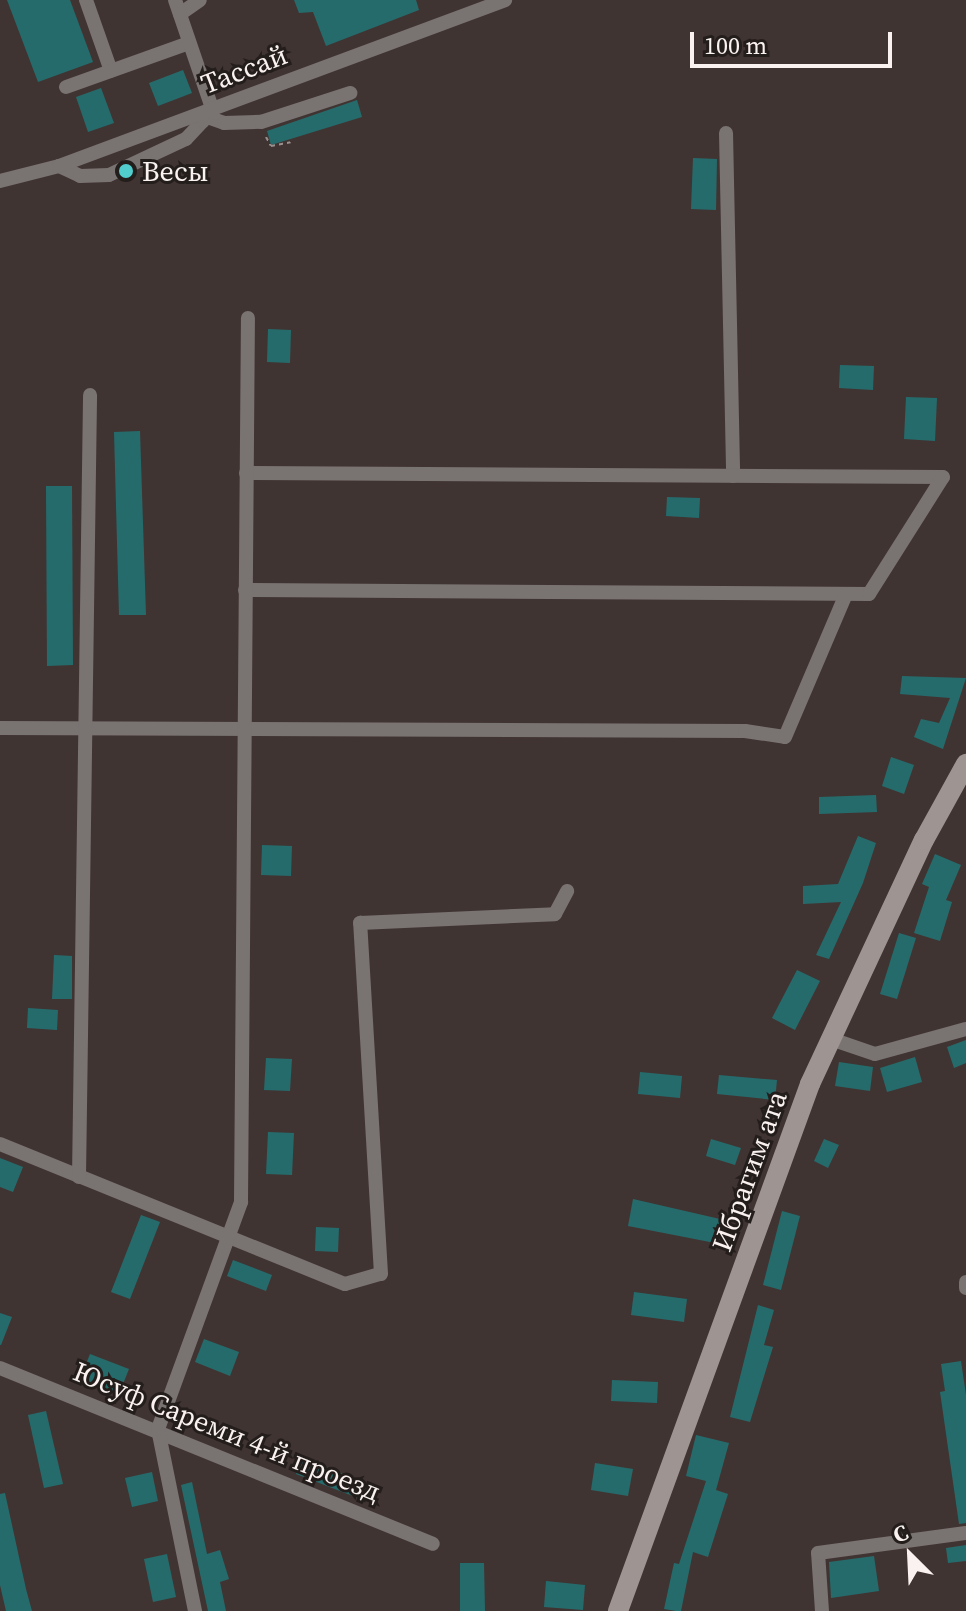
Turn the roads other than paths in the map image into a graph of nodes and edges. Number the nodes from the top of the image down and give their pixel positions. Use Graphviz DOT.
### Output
graph roads {
  1 [pos="86,0"];
  2 [pos="200,0"];
  3 [pos="505,0"];
  4 [pos="477,4"];
  5 [pos="177,7"];
  6 [pos="189,43"];
  7 [pos="111,71"];
  8 [pos="66,87"];
  9 [pos="350,93"];
  10 [pos="209,112"];
  11 [pos="726,133"];
  12 [pos="59,166"];
  13 [pos="0,181"];
  14 [pos="248,318"];
  15 [pos="90,395"];
  16 [pos="246,473"];
  17 [pos="733,476"];
  18 [pos="245,590"];
  19 [pos="846,594"];
  20 [pos="0,728"];
  21 [pos="86,729"];
  22 [pos="244,729"];
  23 [pos="966,764"];
  24 [pos="567,891"];
  25 [pos="966,1029"];
  26 [pos="831,1039"];
  27 [pos="0,1144"];
  28 [pos="79,1177"];
  29 [pos="228,1237"];
  30 [pos="966,1282"];
  31 [pos="966,1288"];
  32 [pos="0,1368"];
  33 [pos="158,1429"];
  34 [pos="966,1533"];
  35 [pos="433,1544"];
  36 [pos="195,1611"];
  37 [pos="618,1611"];
  38 [pos="822,1611"];
  1 -- 7 [label="street"];
  2 -- 5 [label="street"];
  3 -- 4 [label="street, Тассай"];
  4 -- 10 [label="street, Тассай"];
  5 -- 6 [label="street"];
  6 -- 7 [label="street"];
  6 -- 10 [label="street"];
  7 -- 8 [label="street"];
  9 -- 10 [label="street"];
  10 -- 12 [label="street, Тассай"];
  10 -- 12 [label="street"];
  11 -- 17 [label="street"];
  12 -- 13 [label="street, Тассай"];
  14 -- 16 [label="street"];
  15 -- 21 [label="street"];
  16 -- 17 [label="street"];
  16 -- 18 [label="street"];
  17 -- 19 [label="street"];
  18 -- 19 [label="street"];
  18 -- 22 [label="street"];
  19 -- 22 [label="street"];
  20 -- 21 [label="street"];
  21 -- 22 [label="street"];
  21 -- 28 [label="street"];
  22 -- 29 [label="street"];
  23 -- 26 [label="street, Ибрагим ата"];
  24 -- 29 [label="street"];
  25 -- 26 [label="street"];
  26 -- 37 [label="street, Ибрагим ата"];
  27 -- 28 [label="street"];
  28 -- 29 [label="street"];
  29 -- 33 [label="street"];
  30 -- 31 [label="street"];
  32 -- 33 [label="street, Юсуф Сареми 4-й проезд"];
  33 -- 35 [label="street, Юсуф Сареми 4-й проезд"];
  33 -- 36 [label="street"];
  34 -- 38 [label="street"];
}
